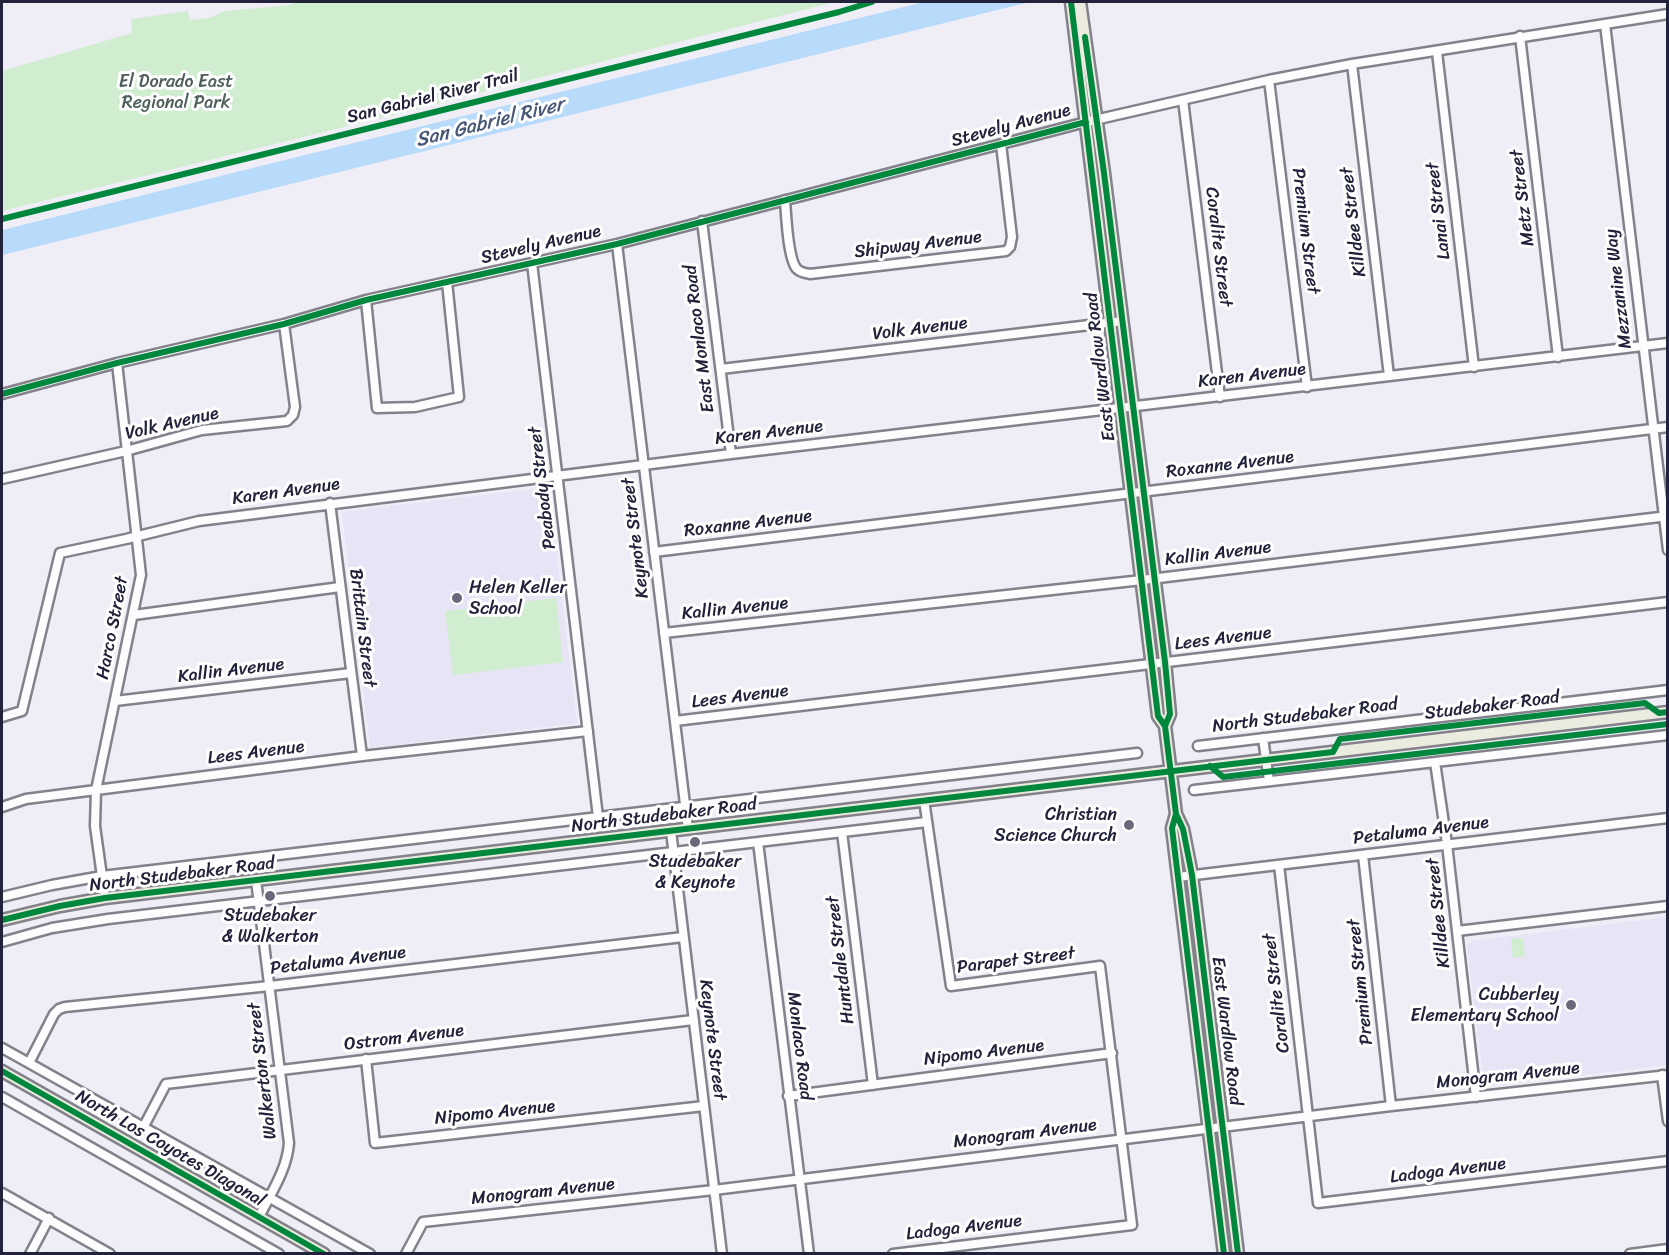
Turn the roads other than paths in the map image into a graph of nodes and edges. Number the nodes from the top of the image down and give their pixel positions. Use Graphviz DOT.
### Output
graph roads {
  1 [pos="1076,2"];
  2 [pos="1668,14"];
  3 [pos="1605,24"];
  4 [pos="1520,36"];
  5 [pos="1437,52"];
  6 [pos="1352,64"];
  7 [pos="1269,80"];
  8 [pos="1183,100"];
  9 [pos="1091,121"];
  10 [pos="1001,144"];
  11 [pos="785,200"];
  12 [pos="702,221"];
  13 [pos="617,244"];
  14 [pos="532,263"];
  15 [pos="447,282"];
  16 [pos="366,300"];
  17 [pos="1123,321"];
  18 [pos="1110,323"];
  19 [pos="284,324"];
  20 [pos="1668,343"];
  21 [pos="1642,346"];
  22 [pos="1558,357"];
  23 [pos="117,363"];
  24 [pos="1474,367"];
  25 [pos="720,369"];
  26 [pos="1389,376"];
  27 [pos="1307,387"];
  28 [pos="2,394"];
  29 [pos="1220,397"];
  30 [pos="1133,405"];
  31 [pos="1121,407"];
  32 [pos="1668,427"];
  33 [pos="1653,429"];
  34 [pos="126,451"];
  35 [pos="731,454"];
  36 [pos="644,465"];
  37 [pos="558,474"];
  38 [pos="2,479"];
  39 [pos="1144,492"];
  40 [pos="1131,494"];
  41 [pos="330,503"];
  42 [pos="1666,516"];
  43 [pos="137,537"];
  44 [pos="1668,550"];
  45 [pos="654,552"];
  46 [pos="1155,578"];
  47 [pos="1142,580"];
  48 [pos="340,587"];
  49 [pos="1668,602"];
  50 [pos="134,615"];
  51 [pos="664,633"];
  52 [pos="1165,662"];
  53 [pos="1152,664"];
  54 [pos="351,673"];
  55 [pos="1668,690"];
  56 [pos="115,701"];
  57 [pos="1668,712"];
  58 [pos="2,717"];
  59 [pos="675,722"];
  60 [pos="1165,726"];
  61 [pos="588,731"];
  62 [pos="1668,735"];
  63 [pos="1263,738"];
  64 [pos="1198,746"];
  65 [pos="1137,753"];
  66 [pos="362,756"];
  67 [pos="1266,760"];
  68 [pos="1435,762"];
  69 [pos="1170,771"];
  70 [pos="1269,781"];
  71 [pos="96,790"];
  72 [pos="1194,790"];
  73 [pos="924,800"];
  74 [pos="685,806"];
  75 [pos="2,807"];
  76 [pos="1176,814"];
  77 [pos="598,817"];
  78 [pos="1668,818"];
  79 [pos="927,822"];
  80 [pos="688,829"];
  81 [pos="671,831"];
  82 [pos="842,832"];
  83 [pos="758,842"];
  84 [pos="1447,844"];
  85 [pos="673,852"];
  86 [pos="1363,855"];
  87 [pos="1278,865"];
  88 [pos="1192,875"];
  89 [pos="102,876"];
  90 [pos="1178,877"];
  91 [pos="256,880"];
  92 [pos="2,897"];
  93 [pos="105,898"];
  94 [pos="259,902"];
  95 [pos="1668,906"];
  96 [pos="2,920"];
  97 [pos="1457,931"];
  98 [pos="683,937"];
  99 [pos="2,942"];
  100 [pos="270,986"];
  101 [pos="693,1020"];
  102 [pos="2,1048"];
  103 [pos="1112,1053"];
  104 [pos="366,1059"];
  105 [pos="29,1063"];
  106 [pos="280,1069"];
  107 [pos="2,1071"];
  108 [pos="1665,1075"];
  109 [pos="873,1084"];
  110 [pos="788,1096"];
  111 [pos="1476,1096"];
  112 [pos="2,1097"];
  113 [pos="704,1106"];
  114 [pos="1391,1106"];
  115 [pos="1308,1117"];
  116 [pos="1668,1121"];
  117 [pos="144,1126"];
  118 [pos="1223,1128"];
  119 [pos="1209,1129"];
  120 [pos="1122,1139"];
  121 [pos="1668,1161"];
  122 [pos="799,1179"];
  123 [pos="714,1190"];
  124 [pos="2,1193"];
  125 [pos="269,1197"];
  126 [pos="259,1217"];
  127 [pos="49,1218"];
  128 [pos="1668,1249"];
  129 [pos="30,1254"];
  130 [pos="110,1254"];
  131 [pos="279,1254"];
  132 [pos="324,1254"];
  133 [pos="370,1254"];
  134 [pos="406,1254"];
  135 [pos="722,1254"];
  136 [pos="809,1254"];
  137 [pos="893,1254"];
  138 [pos="1224,1254"];
  139 [pos="1238,1254"];
  140 [pos="1630,1254"];
  1 -- 9 [label="main road, East Wardlow Road"];
  2 -- 3 [label="street, Stevely Avenue"];
  3 -- 4 [label="street, Stevely Avenue"];
  3 -- 21 [label="street, Mezzanine Way"];
  4 -- 5 [label="street, Stevely Avenue"];
  4 -- 22 [label="street, Metz Street"];
  5 -- 6 [label="street, Stevely Avenue"];
  5 -- 24 [label="street, Lanai Street"];
  6 -- 7 [label="street, Stevely Avenue"];
  6 -- 26 [label="street, Killdee Street"];
  7 -- 8 [label="street, Stevely Avenue"];
  7 -- 27 [label="street, Premium Street"];
  8 -- 9 [label="street, Stevely Avenue"];
  8 -- 29 [label="street, Coralite Street"];
  9 -- 10 [label="street, Stevely Avenue"];
  9 -- 17 [label="main road, East Wardlow Road"];
  9 -- 18 [label="main road, East Wardlow Road"];
  10 -- 11 [label="street, Stevely Avenue"];
  10 -- 11 [label="street, Shipway Avenue"];
  11 -- 12 [label="street, Stevely Avenue"];
  12 -- 13 [label="street, Stevely Avenue"];
  12 -- 25 [label="street, East Monlaco Road"];
  13 -- 14 [label="street, Stevely Avenue"];
  13 -- 36 [label="street, Keynote Street"];
  14 -- 15 [label="street, Stevely Avenue"];
  14 -- 37 [label="street, Peabody Street"];
  15 -- 16 [label="street, Stevely Avenue"];
  15 -- 16 [label="street"];
  16 -- 19 [label="street, Stevely Avenue"];
  17 -- 18 [label="street, Volk Avenue"];
  17 -- 30 [label="main road, East Wardlow Road"];
  18 -- 25 [label="street, Volk Avenue"];
  18 -- 31 [label="main road, East Wardlow Road"];
  19 -- 23 [label="street, Stevely Avenue"];
  19 -- 34 [label="street, Volk Avenue"];
  20 -- 21 [label="street, Karen Avenue"];
  21 -- 22 [label="street, Karen Avenue"];
  21 -- 33 [label="street, Mezzanine Way"];
  22 -- 24 [label="street, Karen Avenue"];
  23 -- 28 [label="street, Stevely Avenue"];
  23 -- 34 [label="street, Harco Street"];
  24 -- 26 [label="street, Karen Avenue"];
  25 -- 35 [label="street, East Monlaco Road"];
  26 -- 27 [label="street, Karen Avenue"];
  27 -- 29 [label="street, Karen Avenue"];
  29 -- 30 [label="street, Karen Avenue"];
  30 -- 31 [label="street, Karen Avenue"];
  30 -- 39 [label="main road, East Wardlow Road"];
  31 -- 35 [label="street, Karen Avenue"];
  31 -- 40 [label="main road, East Wardlow Road"];
  32 -- 33 [label="street, Roxanne Avenue"];
  33 -- 39 [label="street, Roxanne Avenue"];
  33 -- 42 [label="street, Mezzanine Way"];
  34 -- 38 [label="street, Volk Avenue"];
  34 -- 43 [label="street, Harco Street"];
  35 -- 36 [label="street, Karen Avenue"];
  36 -- 37 [label="street, Karen Avenue"];
  36 -- 45 [label="street, Keynote Street"];
  37 -- 41 [label="street, Karen Avenue"];
  37 -- 61 [label="street, Peabody Street"];
  39 -- 40 [label="street, Roxanne Avenue"];
  39 -- 46 [label="main road, East Wardlow Road"];
  40 -- 45 [label="street, Roxanne Avenue"];
  40 -- 47 [label="main road, East Wardlow Road"];
  41 -- 43 [label="street, Karen Avenue"];
  41 -- 48 [label="street, Brittain Street"];
  42 -- 44 [label="street, Mezzanine Way"];
  42 -- 46 [label="street, Kallin Avenue"];
  43 -- 50 [label="street, Harco Street"];
  43 -- 58 [label="street, Karen Avenue"];
  45 -- 51 [label="street, Keynote Street"];
  46 -- 47 [label="street, Kallin Avenue"];
  46 -- 52 [label="main road, East Wardlow Road"];
  47 -- 51 [label="street, Kallin Avenue"];
  47 -- 53 [label="main road, East Wardlow Road"];
  48 -- 50 [label="street"];
  48 -- 54 [label="street, Brittain Street"];
  49 -- 52 [label="street, Lees Avenue"];
  50 -- 56 [label="street, Harco Street"];
  51 -- 59 [label="street, Keynote Street"];
  52 -- 53 [label="street, Lees Avenue"];
  52 -- 60 [label="main road, East Wardlow Road"];
  53 -- 59 [label="street, Lees Avenue"];
  53 -- 60 [label="main road, East Wardlow Road"];
  54 -- 56 [label="street, Kallin Avenue"];
  54 -- 66 [label="street, Brittain Street"];
  55 -- 63 [label="street, North Studebaker Road"];
  56 -- 71 [label="street, Harco Street"];
  57 -- 67 [label="main road, North Studebaker Road"];
  59 -- 74 [label="street, Keynote Street"];
  60 -- 69 [label="main road, East Wardlow Road"];
  61 -- 66 [label="street, Lees Avenue"];
  61 -- 77 [label="street, Peabody Street"];
  62 -- 68 [label="street"];
  63 -- 64 [label="street, North Studebaker Road"];
  63 -- 67 [label="street"];
  65 -- 74 [label="street, North Studebaker Road"];
  66 -- 71 [label="street, Lees Avenue"];
  67 -- 69 [label="main road, North Studebaker Road"];
  67 -- 70 [label="street"];
  68 -- 70 [label="street"];
  68 -- 84 [label="street, Killdee Street"];
  69 -- 73 [label="main road, North Studebaker Road"];
  69 -- 76 [label="main road, East Wardlow Road"];
  70 -- 72 [label="street"];
  71 -- 75 [label="street, Lees Avenue"];
  71 -- 89 [label="street, Harco Street"];
  73 -- 79 [label="street, Parapet Street"];
  73 -- 80 [label="main road, North Studebaker Road"];
  74 -- 77 [label="street, North Studebaker Road"];
  74 -- 80 [label="street, Keynote Street"];
  76 -- 88 [label="main road, East Wardlow Road"];
  76 -- 90 [label="main road, East Wardlow Road"];
  77 -- 89 [label="street, North Studebaker Road"];
  78 -- 84 [label="street, Petaluma Avenue"];
  79 -- 82 [label="street, North Studebaker Road"];
  79 -- 103 [label="street, Parapet Street"];
  80 -- 81 [label="main road, North Studebaker Road"];
  81 -- 85 [label="street, Keynote Street"];
  81 -- 91 [label="main road, North Studebaker Road"];
  82 -- 83 [label="street, North Studebaker Road"];
  82 -- 109 [label="street, Huntdale Street"];
  83 -- 85 [label="street, North Studebaker Road"];
  83 -- 110 [label="street, Monlaco Road"];
  84 -- 86 [label="street, Petaluma Avenue"];
  84 -- 97 [label="street, Killdee Street"];
  85 -- 94 [label="street, North Studebaker Road"];
  85 -- 98 [label="street, Keynote Street"];
  86 -- 87 [label="street, Petaluma Avenue"];
  86 -- 114 [label="street, Premium Street"];
  87 -- 88 [label="street, Petaluma Avenue"];
  87 -- 115 [label="street, Coralite Street"];
  88 -- 90 [label="street, Petaluma Avenue"];
  88 -- 118 [label="main road, East Wardlow Road"];
  89 -- 92 [label="street, North Studebaker Road"];
  89 -- 93 [label="street, Harco Street"];
  90 -- 119 [label="main road, East Wardlow Road"];
  91 -- 93 [label="main road, North Studebaker Road"];
  91 -- 94 [label="street, Walkerton Street"];
  93 -- 96 [label="main road, North Studebaker Road"];
  94 -- 99 [label="street, North Studebaker Road"];
  94 -- 100 [label="street, Walkerton Street"];
  95 -- 97 [label="street"];
  97 -- 111 [label="street, Killdee Street"];
  98 -- 100 [label="street, Petaluma Avenue"];
  98 -- 101 [label="street, Keynote Street"];
  100 -- 105 [label="street, Petaluma Avenue"];
  100 -- 106 [label="street, Walkerton Street"];
  101 -- 104 [label="street, Ostrom Avenue"];
  101 -- 113 [label="street, Keynote Street"];
  102 -- 105 [label="street, North Los Coyotes Diagonal"];
  103 -- 109 [label="street, Nipomo Avenue"];
  103 -- 120 [label="street, Parapet Street"];
  104 -- 106 [label="street, Ostrom Avenue"];
  104 -- 113 [label="street, Nipomo Avenue"];
  105 -- 117 [label="street, North Los Coyotes Diagonal"];
  106 -- 117 [label="street, Ostrom Avenue"];
  106 -- 125 [label="street, Walkerton Street"];
  107 -- 126 [label="main road, North Los Coyotes Diagonal"];
  108 -- 111 [label="street, Monogram Avenue"];
  108 -- 116 [label="street"];
  109 -- 110 [label="street, Nipomo Avenue"];
  110 -- 122 [label="street, Monlaco Road"];
  111 -- 114 [label="street, Monogram Avenue"];
  112 -- 131 [label="street, North Los Coyotes Diagonal"];
  113 -- 123 [label="street, Keynote Street"];
  114 -- 115 [label="street, Monogram Avenue"];
  115 -- 118 [label="street, Monogram Avenue"];
  115 -- 121 [label="street, Ladoga Avenue"];
  117 -- 125 [label="street, North Los Coyotes Diagonal"];
  118 -- 119 [label="street, Monogram Avenue"];
  118 -- 139 [label="main road, East Wardlow Road"];
  119 -- 120 [label="street, Monogram Avenue"];
  119 -- 138 [label="main road, East Wardlow Road"];
  120 -- 122 [label="street, Monogram Avenue"];
  120 -- 137 [label="street, Ladoga Avenue"];
  122 -- 123 [label="street, Monogram Avenue"];
  122 -- 136 [label="street, Monlaco Road"];
  123 -- 134 [label="street, Monogram Avenue"];
  123 -- 135 [label="street, Keynote Street"];
  124 -- 127 [label="street"];
  125 -- 126 [label="street, Walkerton Street"];
  125 -- 133 [label="street, North Los Coyotes Diagonal"];
  126 -- 132 [label="main road, North Los Coyotes Diagonal"];
  127 -- 129 [label="street"];
  127 -- 130 [label="street"];
  128 -- 140 [label="street"];
}
